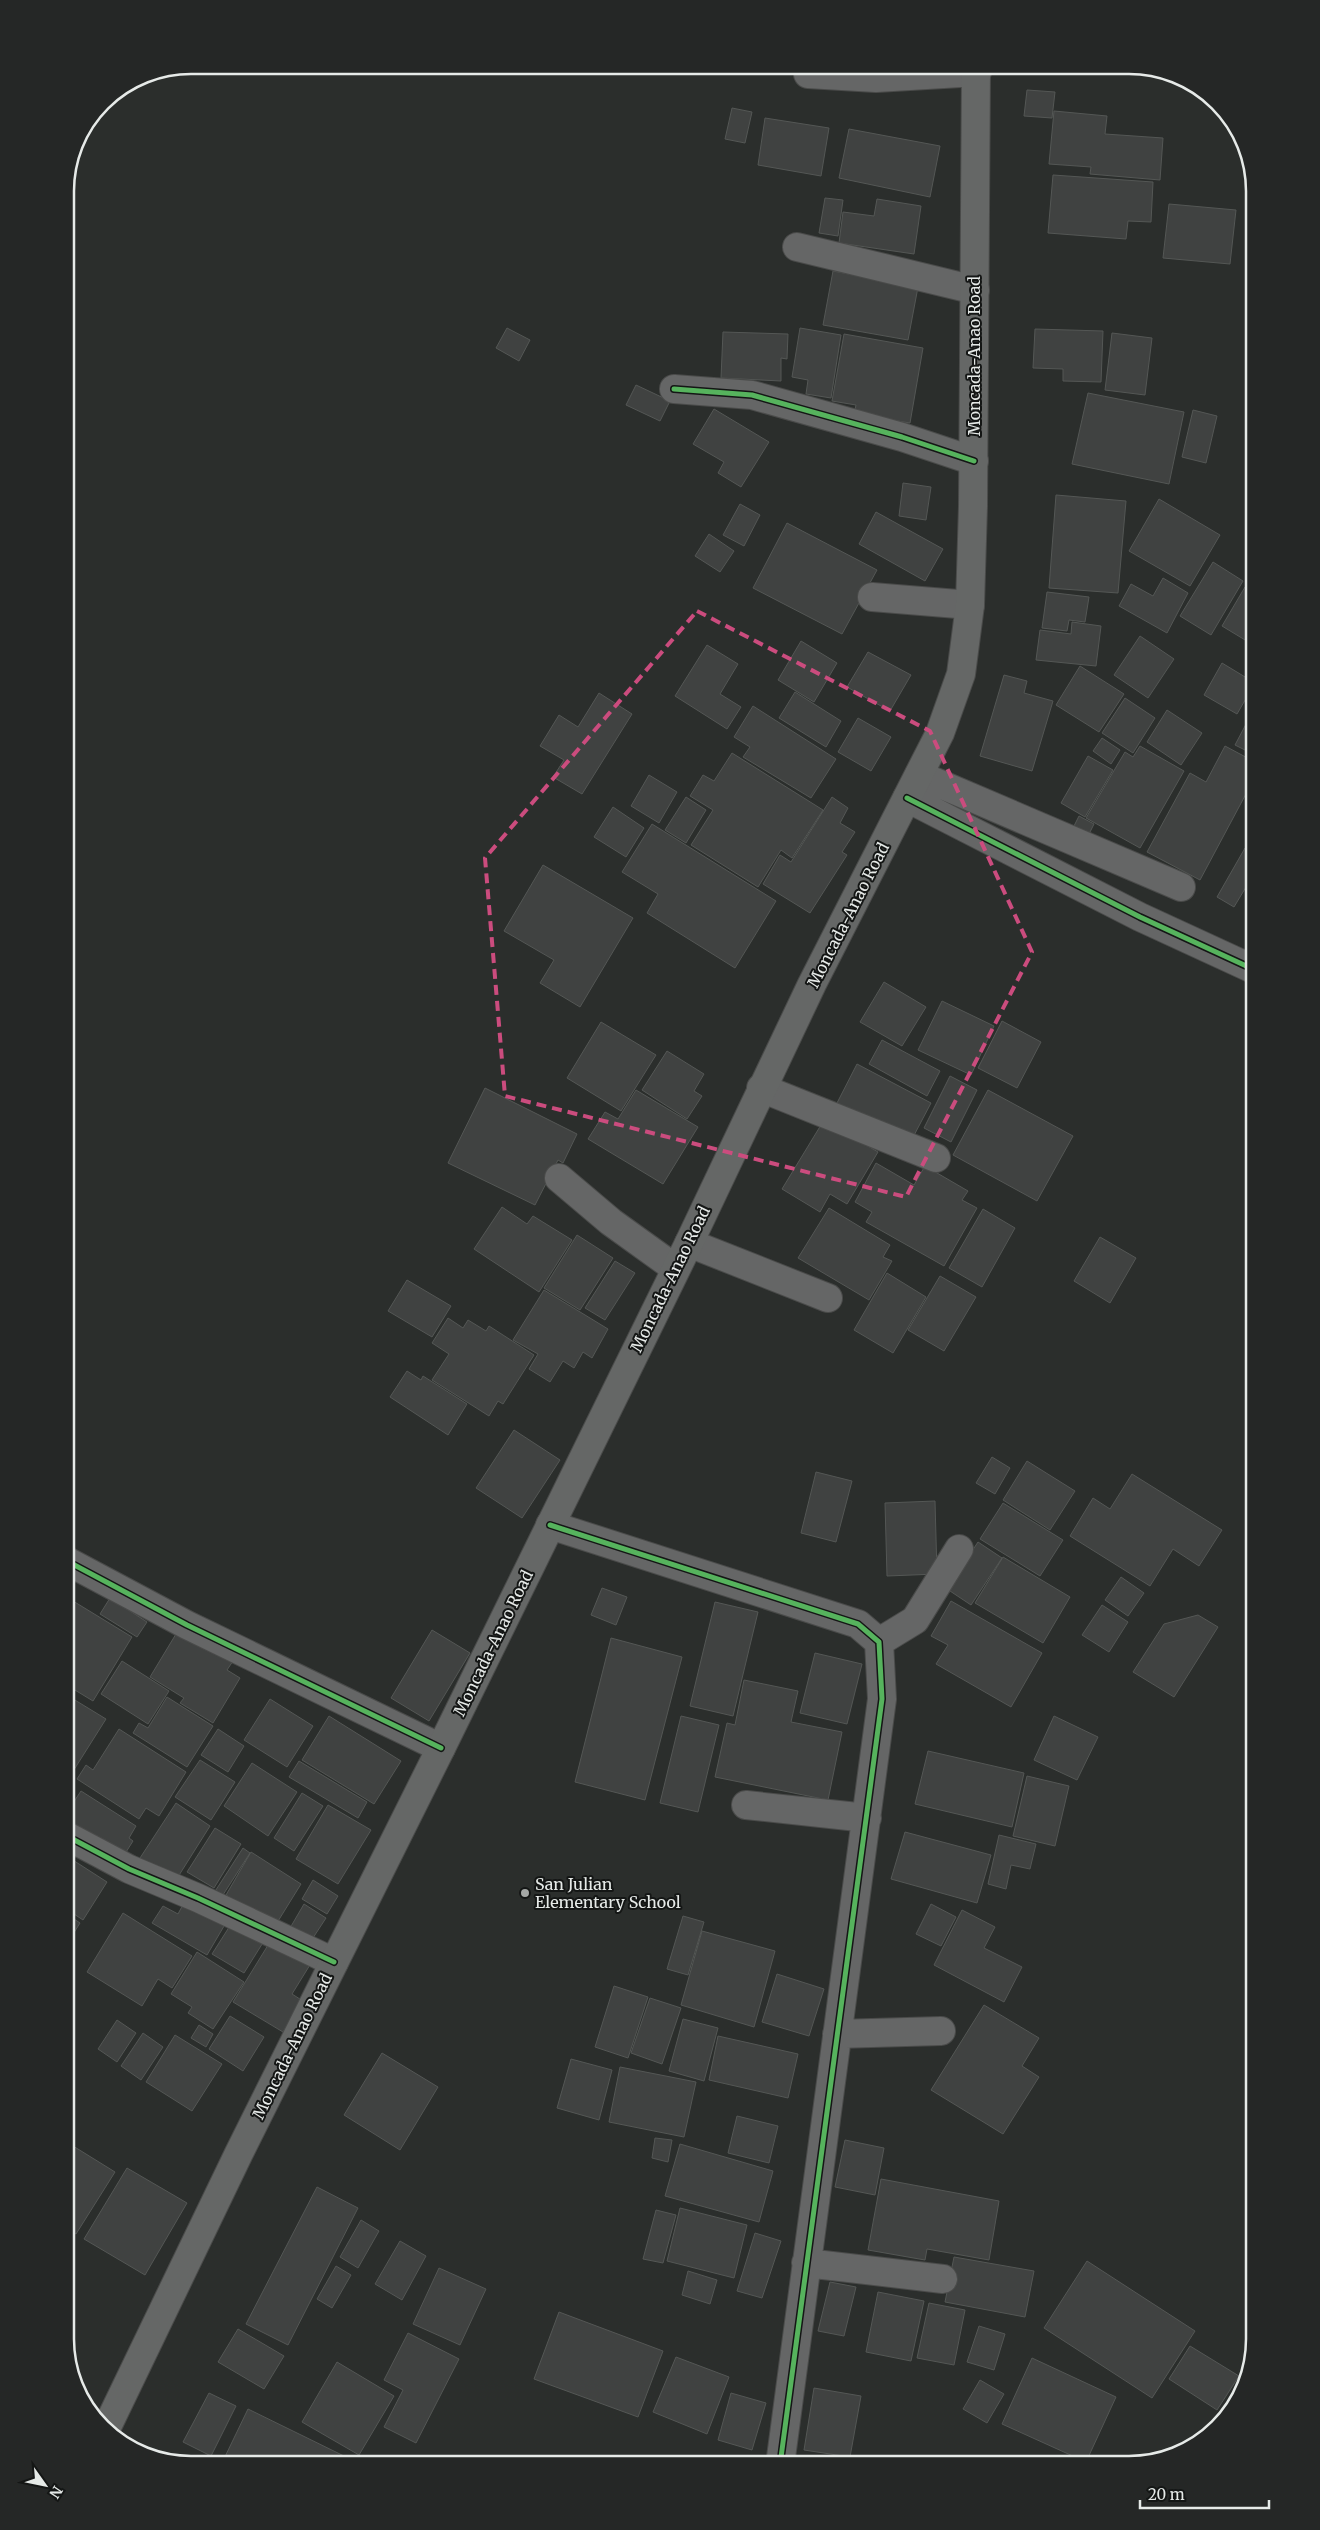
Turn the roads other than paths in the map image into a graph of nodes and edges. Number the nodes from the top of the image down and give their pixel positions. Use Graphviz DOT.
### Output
graph roads {
  1 [pos="808,74"];
  2 [pos="920,74"];
  3 [pos="976,74"];
  4 [pos="797,247"];
  5 [pos="974,290"];
  6 [pos="674,389"];
  7 [pos="974,461"];
  8 [pos="872,597"];
  9 [pos="970,605"];
  10 [pos="913,786"];
  11 [pos="1181,887"];
  12 [pos="1246,966"];
  13 [pos="761,1088"];
  14 [pos="936,1158"];
  15 [pos="559,1178"];
  16 [pos="689,1242"];
  17 [pos="675,1268"];
  18 [pos="828,1298"];
  19 [pos="550,1525"];
  20 [pos="958,1549"];
  21 [pos="74,1565"];
  22 [pos="879,1642"];
  23 [pos="441,1748"];
  24 [pos="746,1804"];
  25 [pos="867,1818"];
  26 [pos="74,1840"];
  27 [pos="334,1962"];
  28 [pos="941,2031"];
  29 [pos="837,2034"];
  30 [pos="806,2262"];
  31 [pos="943,2280"];
  32 [pos="109,2423"];
  33 [pos="781,2456"];
  1 -- 2 [label="street"];
  3 -- 5 [label="main road, Moncada-Anao Road"];
  4 -- 5 [label="street"];
  5 -- 7 [label="main road, Moncada-Anao Road"];
  6 -- 7 [label="street"];
  7 -- 9 [label="main road, Moncada-Anao Road"];
  8 -- 9 [label="street"];
  9 -- 10 [label="main road, Moncada-Anao Road"];
  10 -- 11 [label="street"];
  10 -- 12 [label="street"];
  10 -- 13 [label="main road, Moncada-Anao Road"];
  13 -- 14 [label="street"];
  13 -- 16 [label="main road, Moncada-Anao Road"];
  15 -- 17 [label="street"];
  16 -- 17 [label="main road, Moncada-Anao Road"];
  16 -- 18 [label="street"];
  17 -- 19 [label="main road, Moncada-Anao Road"];
  19 -- 22 [label="street"];
  19 -- 23 [label="main road, Moncada-Anao Road"];
  20 -- 22 [label="street"];
  21 -- 23 [label="street"];
  22 -- 25 [label="street"];
  23 -- 27 [label="main road, Moncada-Anao Road"];
  24 -- 25 [label="street"];
  25 -- 29 [label="street"];
  26 -- 27 [label="street"];
  27 -- 32 [label="main road, Moncada-Anao Road"];
  28 -- 29 [label="street"];
  29 -- 30 [label="street"];
  30 -- 31 [label="street"];
  30 -- 33 [label="street"];
}
